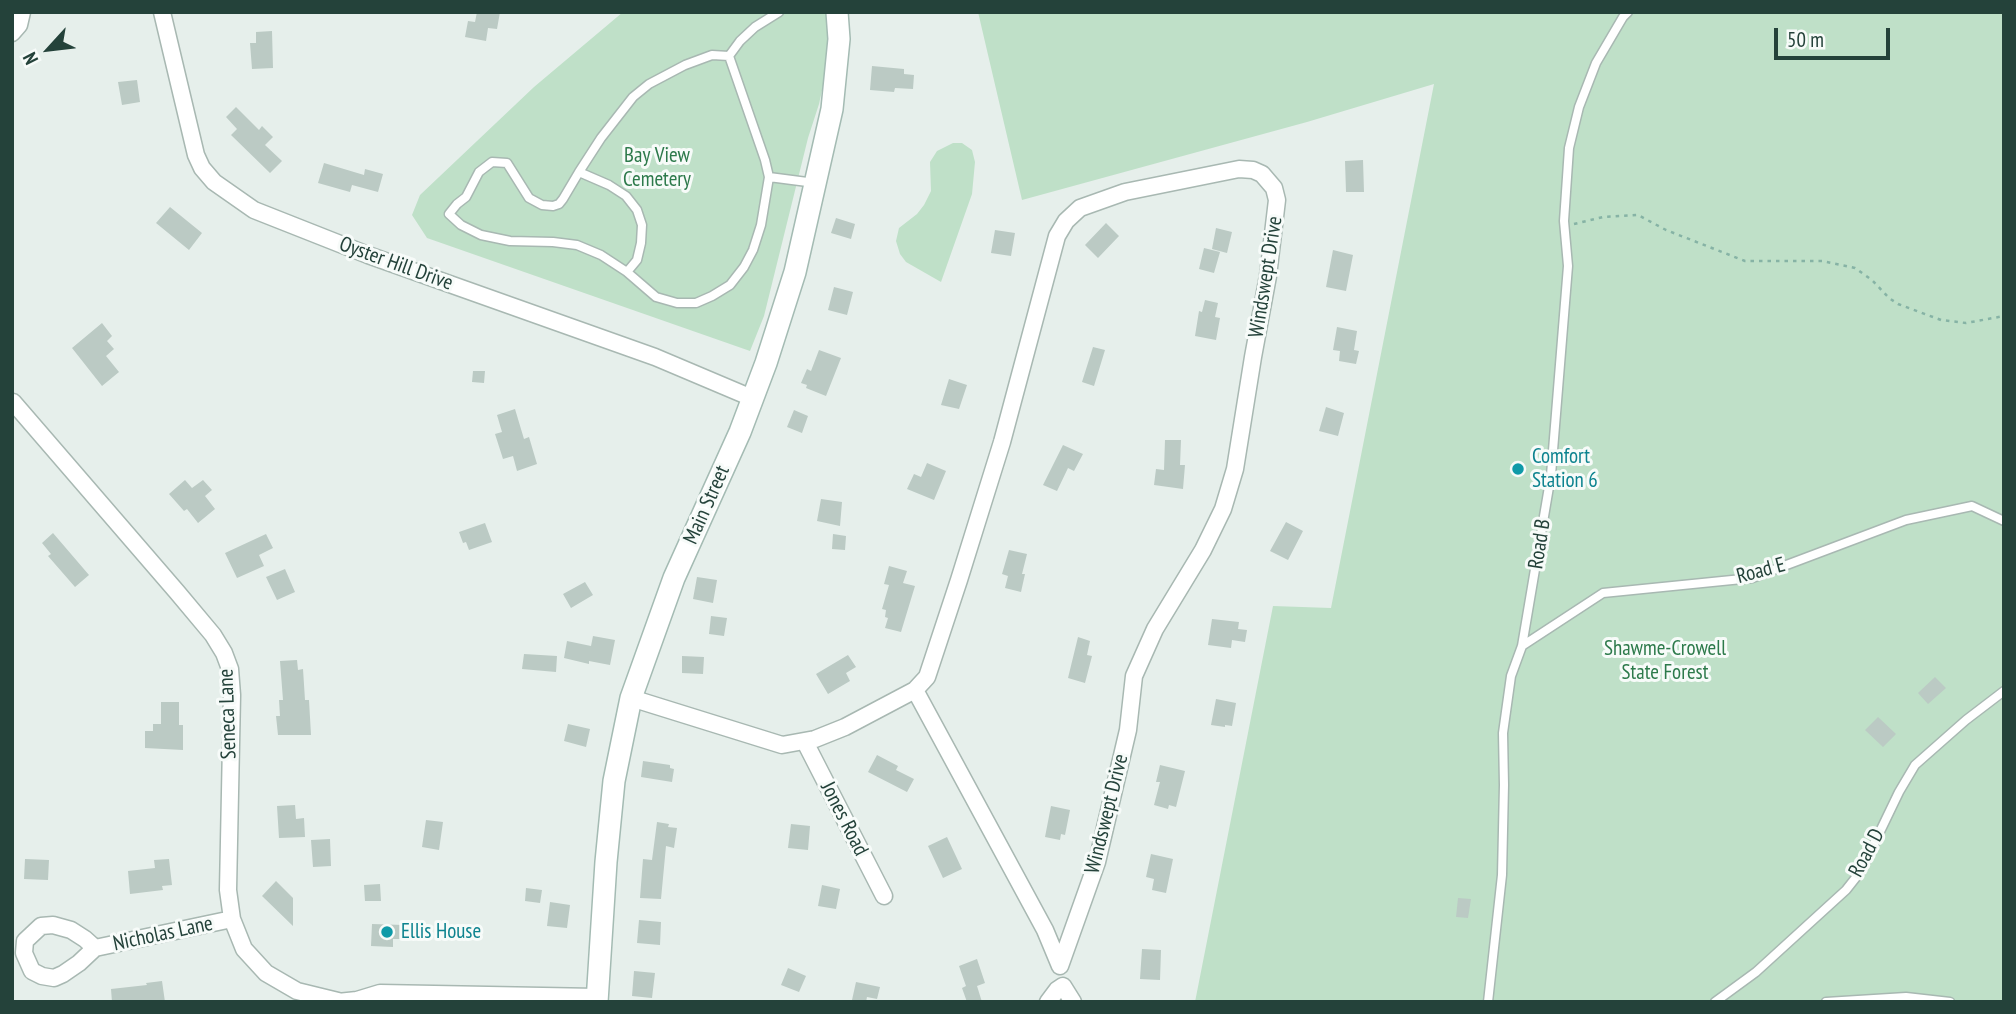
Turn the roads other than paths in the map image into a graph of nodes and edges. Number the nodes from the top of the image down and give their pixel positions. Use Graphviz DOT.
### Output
graph roads {
  1 [pos="22,12"];
  2 [pos="162,12"];
  3 [pos="779,12"];
  4 [pos="837,12"];
  5 [pos="1628,12"];
  6 [pos="12,33"];
  7 [pos="729,56"];
  8 [pos="579,172"];
  9 [pos="769,177"];
  10 [pos="815,183"];
  11 [pos="627,272"];
  12 [pos="752,398"];
  13 [pos="13,402"];
  14 [pos="2004,521"];
  15 [pos="1522,646"];
  16 [pos="915,690"];
  17 [pos="2004,691"];
  18 [pos="631,698"];
  19 [pos="805,741"];
  20 [pos="884,897"];
  21 [pos="232,919"];
  22 [pos="95,948"];
  23 [pos="1060,966"];
  24 [pos="1063,986"];
  25 [pos="597,999"];
  26 [pos="338,1002"];
  27 [pos="1048,1002"];
  28 [pos="1073,1002"];
  29 [pos="1488,1002"];
  30 [pos="1715,1002"];
  31 [pos="1826,1002"];
  32 [pos="1950,1002"];
  1 -- 6 [label="street"];
  2 -- 12 [label="street, Oyster Hill Drive"];
  3 -- 7 [label="lane"];
  4 -- 10 [label="main road, Main Street"];
  5 -- 15 [label="lane, Road B"];
  7 -- 8 [label="lane"];
  7 -- 9 [label="lane"];
  8 -- 11 [label="lane"];
  8 -- 11 [label="lane"];
  9 -- 10 [label="lane"];
  9 -- 11 [label="lane"];
  10 -- 12 [label="main road, Main Street"];
  12 -- 18 [label="main road, Main Street"];
  13 -- 21 [label="street, Seneca Lane"];
  14 -- 15 [label="lane, Road E"];
  15 -- 29 [label="lane, Road B"];
  16 -- 19 [label="street"];
  16 -- 23 [label="street, Windswept Drive"];
  16 -- 23 [label="street, Windswept Drive"];
  17 -- 30 [label="lane, Road D"];
  18 -- 19 [label="street"];
  18 -- 25 [label="main road, Main Street"];
  19 -- 20 [label="street, Jones Road"];
  21 -- 22 [label="street, Nicholas Lane"];
  21 -- 26 [label="street, Seneca Lane"];
  23 -- 24 [label="street, Windswept Drive"];
  24 -- 27 [label="street"];
  24 -- 28 [label="street, Windswept Drive"];
  25 -- 26 [label="street"];
  31 -- 32 [label="lane"];
}
